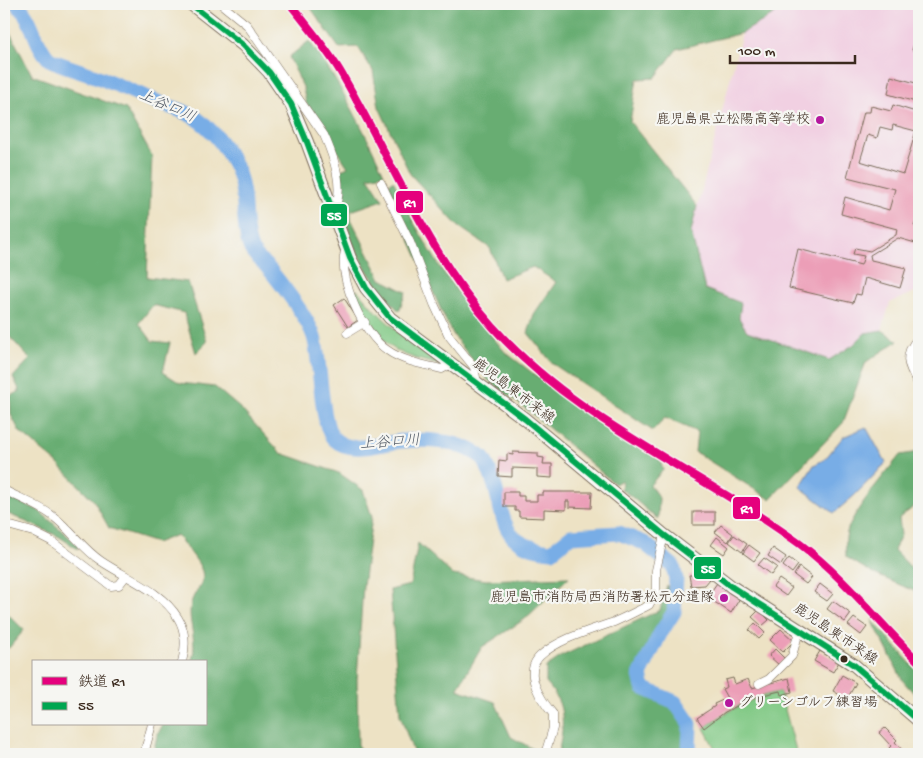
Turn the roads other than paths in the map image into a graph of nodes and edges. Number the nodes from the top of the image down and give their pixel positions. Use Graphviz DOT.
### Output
graph roads {
  1 [pos="191,4"];
  2 [pos="221,4"];
  3 [pos="381,182"];
  4 [pos="332,213"];
  5 [pos="346,249"];
  6 [pos="365,322"];
  7 [pos="346,333"];
  8 [pos="919,337"];
  9 [pos="451,364"];
  10 [pos="477,383"];
  11 [pos="919,385"];
  12 [pos="4,490"];
  13 [pos="4,524"];
  14 [pos="664,535"];
  15 [pos="126,576"];
  16 [pos="800,628"];
  17 [pos="182,660"];
  18 [pos="759,684"];
  19 [pos="919,721"];
  20 [pos="151,726"];
  21 [pos="144,754"];
  22 [pos="544,754"];
  1 -- 4 [label="main road, 鹿児島東市来線"];
  2 -- 4 [label="street"];
  3 -- 10 [label="street"];
  4 -- 5 [label="main road, 鹿児島東市来線"];
  5 -- 6 [label="street"];
  5 -- 9 [label="main road, 鹿児島東市来線"];
  6 -- 7 [label="street"];
  6 -- 9 [label="street"];
  8 -- 11 [label="street"];
  9 -- 10 [label="main road, 鹿児島東市来線"];
  10 -- 14 [label="main road, 鹿児島東市来線"];
  12 -- 15 [label="street"];
  13 -- 15 [label="street"];
  14 -- 16 [label="main road, 鹿児島東市来線"];
  14 -- 22 [label="street"];
  15 -- 17 [label="street"];
  16 -- 18 [label="street"];
  16 -- 19 [label="main road, 鹿児島東市来線"];
  20 -- 21 [label="street"];
}
